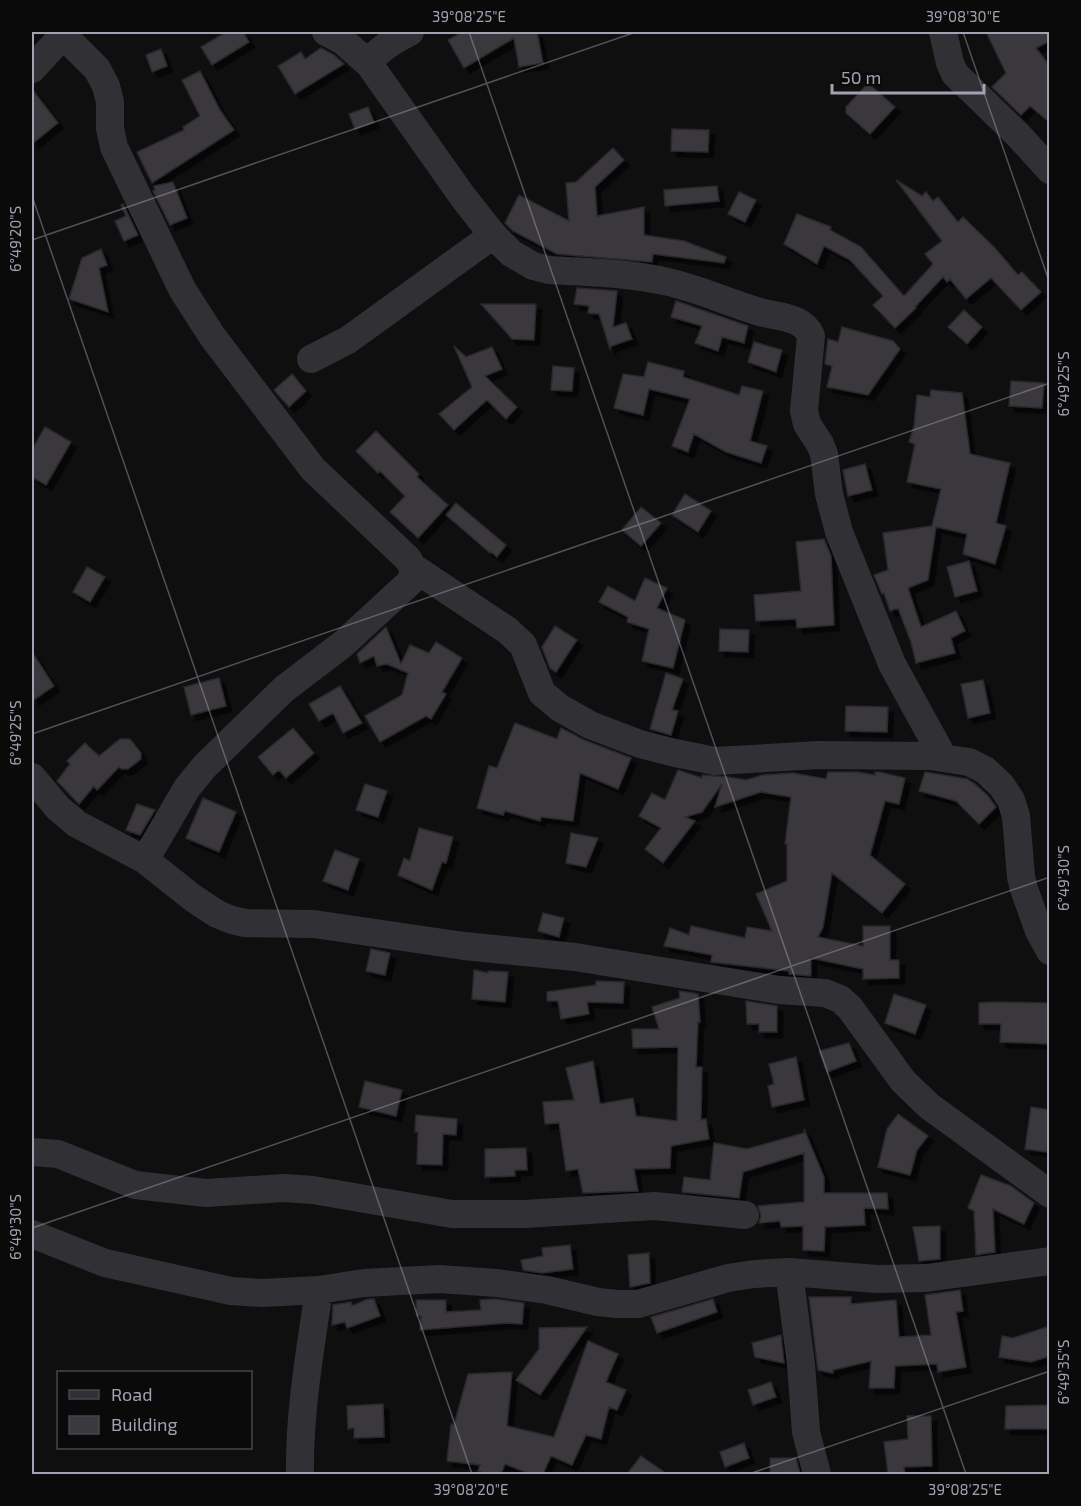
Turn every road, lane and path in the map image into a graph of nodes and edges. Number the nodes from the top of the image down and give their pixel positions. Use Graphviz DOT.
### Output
graph roads {
  1 [pos="326,32"];
  2 [pos="410,32"];
  3 [pos="944,32"];
  4 [pos="65,33"];
  5 [pos="368,63"];
  6 [pos="32,69"];
  7 [pos="1050,170"];
  8 [pos="493,235"];
  9 [pos="311,359"];
  10 [pos="414,568"];
  11 [pos="943,757"];
  12 [pos="32,777"];
  13 [pos="145,860"];
  14 [pos="1050,951"];
  15 [pos="32,1152"];
  16 [pos="1050,1194"];
  17 [pos="745,1215"];
  18 [pos="32,1234"];
  19 [pos="1050,1261"];
  20 [pos="789,1272"];
  21 [pos="319,1290"];
  22 [pos="300,1474"];
  23 [pos="817,1474"];
  1 -- 5 [label="street"];
  2 -- 5 [label="street"];
  3 -- 7 [label="street"];
  4 -- 6 [label="street"];
  4 -- 10 [label="street"];
  5 -- 8 [label="street"];
  8 -- 9 [label="street"];
  8 -- 11 [label="street"];
  10 -- 11 [label="street"];
  10 -- 13 [label="street"];
  11 -- 14 [label="street"];
  12 -- 13 [label="street"];
  13 -- 16 [label="street"];
  15 -- 17 [label="street"];
  18 -- 21 [label="street"];
  19 -- 20 [label="street"];
  20 -- 21 [label="street"];
  20 -- 23 [label="street"];
  21 -- 22 [label="street"];
}
